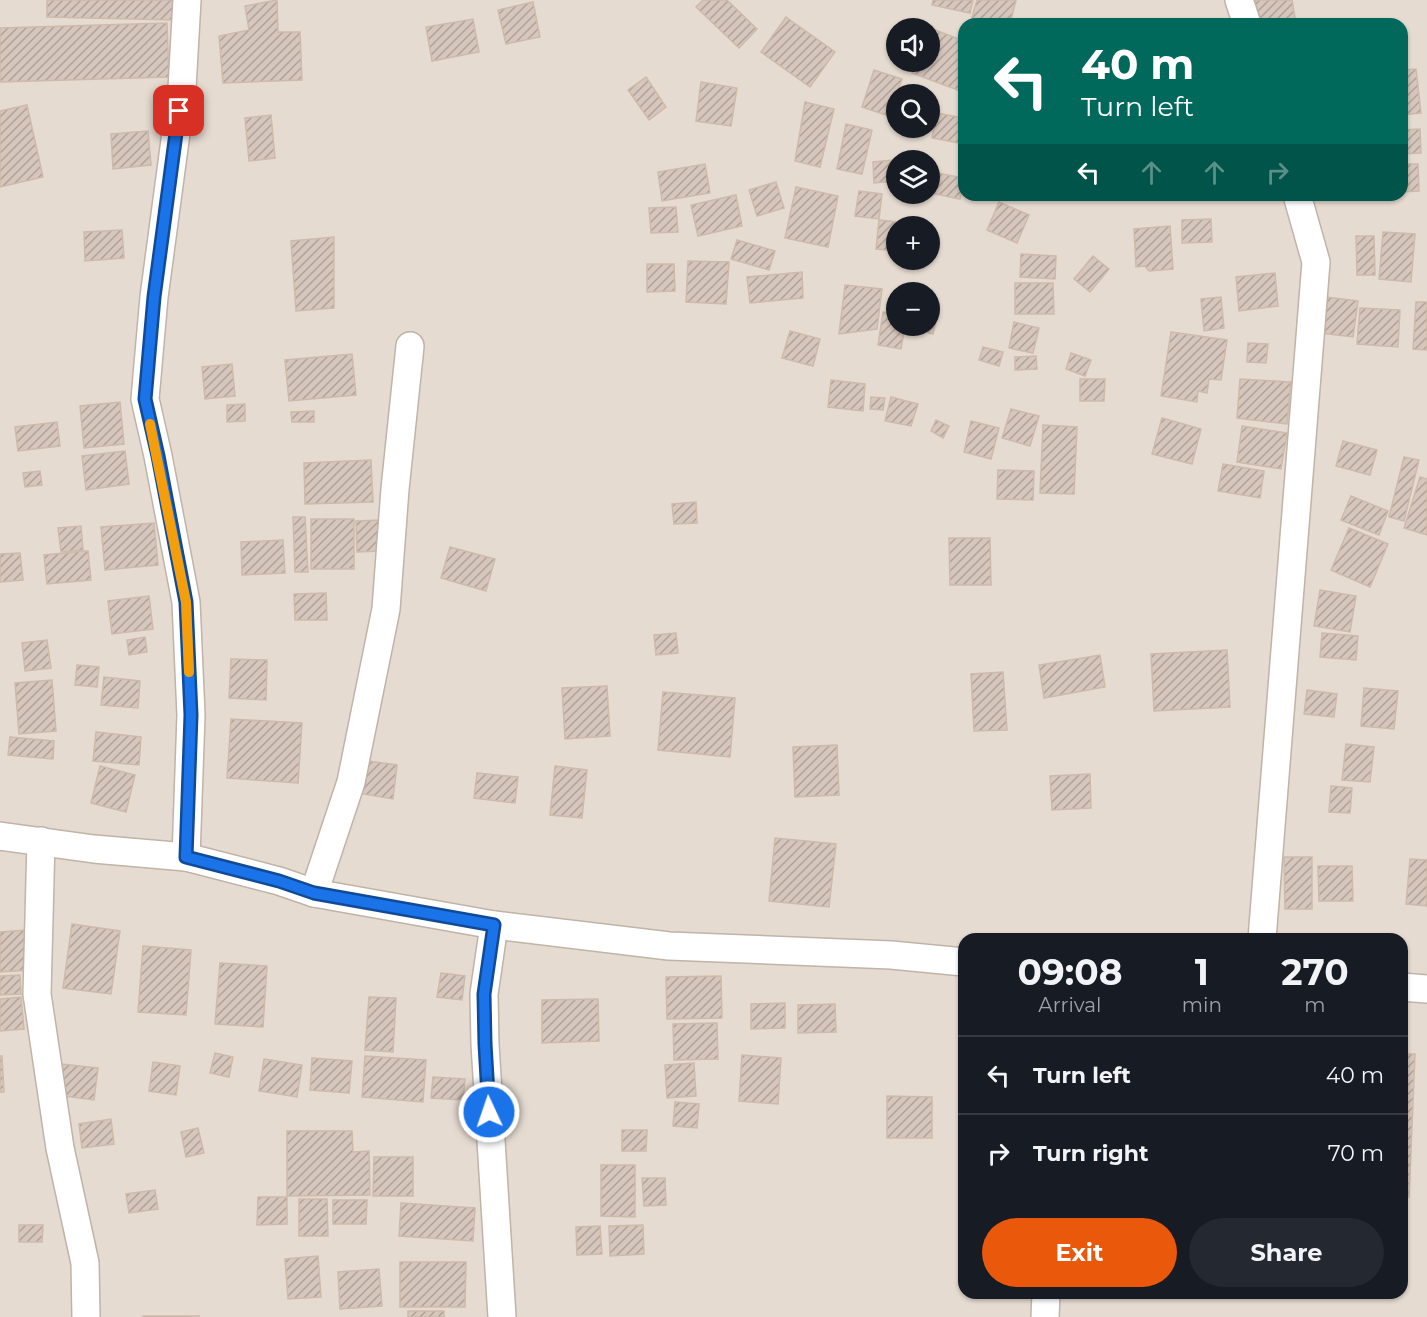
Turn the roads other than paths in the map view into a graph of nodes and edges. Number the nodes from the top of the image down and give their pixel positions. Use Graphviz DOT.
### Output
graph roads {
  1 [pos="187,0"];
  2 [pos="1239,0"];
  3 [pos="1245,18"];
  4 [pos="1299,201"];
  5 [pos="410,346"];
  6 [pos="0,836"];
  7 [pos="41,841"];
  8 [pos="186,857"];
  9 [pos="314,893"];
  10 [pos="494,925"];
  11 [pos="1263,933"];
  12 [pos="958,961"];
  13 [pos="1408,987"];
  14 [pos="1427,989"];
  15 [pos="1046,1299"];
  16 [pos="86,1317"];
  17 [pos="502,1317"];
  18 [pos="1045,1317"];
  1 -- 8 [label="street"];
  2 -- 3 [label="street"];
  4 -- 11 [label="street"];
  5 -- 9 [label="street"];
  6 -- 7 [label="street"];
  7 -- 8 [label="street"];
  7 -- 16 [label="street"];
  8 -- 9 [label="street"];
  9 -- 10 [label="street"];
  10 -- 12 [label="street"];
  10 -- 17 [label="street"];
  13 -- 14 [label="street"];
  15 -- 18 [label="street"];
}
